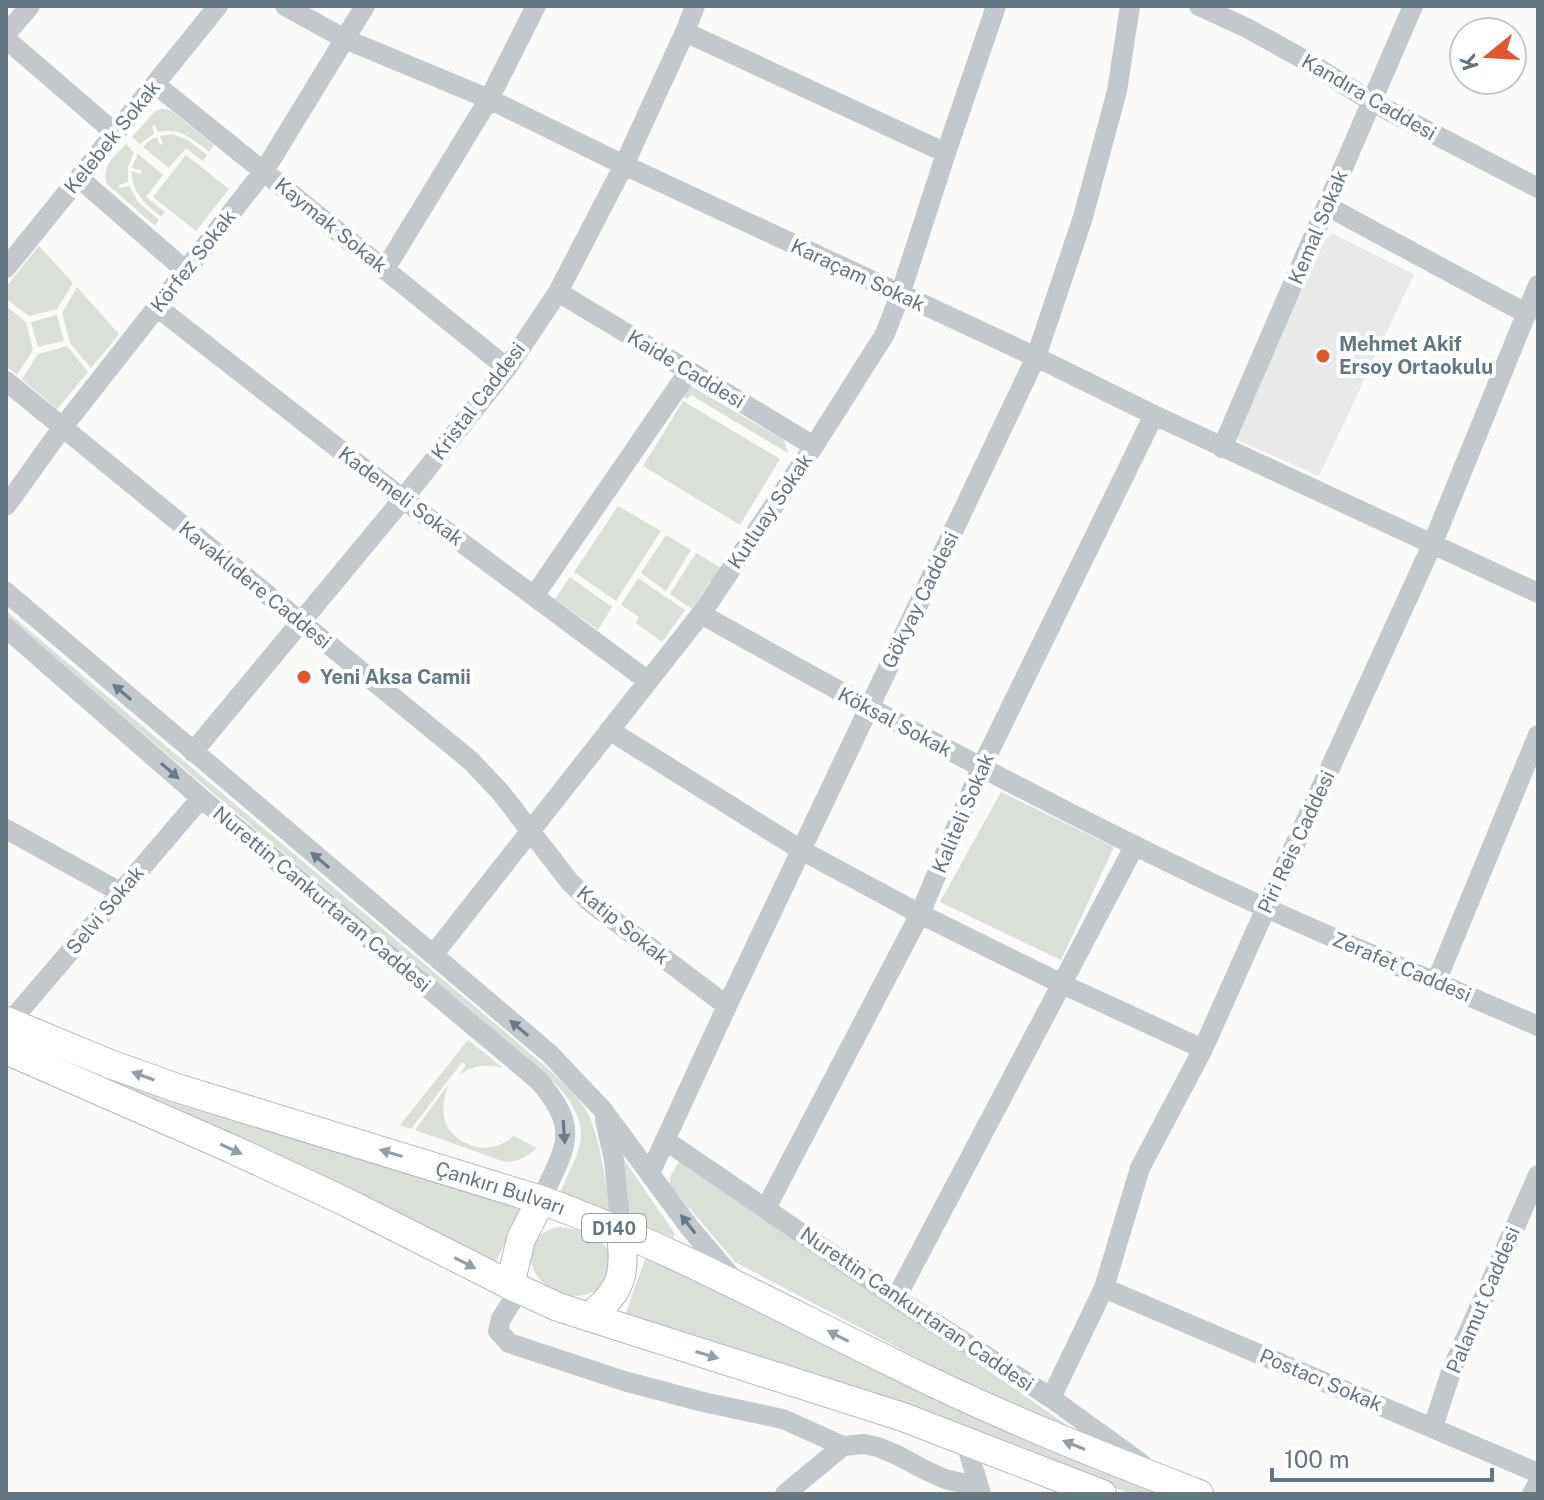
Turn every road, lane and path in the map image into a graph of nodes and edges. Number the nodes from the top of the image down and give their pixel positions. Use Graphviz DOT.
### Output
graph roads {
  1 [pos="30,6"];
  2 [pos="218,6"];
  3 [pos="285,6"];
  4 [pos="365,6"];
  5 [pos="536,6"];
  6 [pos="695,6"];
  7 [pos="996,6"];
  8 [pos="1130,6"];
  9 [pos="1199,6"];
  10 [pos="1413,6"];
  11 [pos="685,32"];
  12 [pos="6,37"];
  13 [pos="345,39"];
  14 [pos="155,84"];
  15 [pos="489,99"];
  16 [pos="1372,102"];
  17 [pos="115,133"];
  18 [pos="946,153"];
  19 [pos="624,165"];
  20 [pos="264,171"];
  21 [pos="79,178"];
  22 [pos="1538,188"];
  23 [pos="1327,206"];
  24 [pos="6,268"];
  25 [pos="385,269"];
  26 [pos="186,271"];
  27 [pos="1538,285"];
  28 [pos="558,292"];
  29 [pos="900,295"];
  30 [pos="157,307"];
  31 [pos="1527,314"];
  32 [pos="1036,357"];
  33 [pos="507,368"];
  34 [pos="689,371"];
  35 [pos="6,381"];
  36 [pos="1154,415"];
  37 [pos="62,428"];
  38 [pos="814,446"];
  39 [pos="1222,448"];
  40 [pos="403,499"];
  41 [pos="6,506"];
  42 [pos="1432,545"];
  43 [pos="6,592"];
  44 [pos="1538,593"];
  45 [pos="534,596"];
  46 [pos="701,614"];
  47 [pos="301,622"];
  48 [pos="7,630"];
  49 [pos="648,681"];
  50 [pos="868,708"];
  51 [pos="609,730"];
  52 [pos="1538,735"];
  53 [pos="193,752"];
  54 [pos="981,768"];
  55 [pos="201,798"];
  56 [pos="6,829"];
  57 [pos="531,831"];
  58 [pos="1135,845"];
  59 [pos="801,850"];
  60 [pos="120,892"];
  61 [pos="1266,908"];
  62 [pos="920,914"];
  63 [pos="433,955"];
  64 [pos="1436,982"];
  65 [pos="1062,984"];
  66 [pos="727,1006"];
  67 [pos="1538,1026"];
  68 [pos="7,1031"];
  69 [pos="1203,1049"];
  70 [pos="602,1109"];
  71 [pos="665,1140"];
  72 [pos="650,1173"];
  73 [pos="1538,1175"];
  74 [pos="541,1200"];
  75 [pos="766,1208"];
  76 [pos="621,1231"];
  77 [pos="737,1284"];
  78 [pos="514,1288"];
  79 [pos="1104,1288"];
  80 [pos="896,1298"];
  81 [pos="589,1317"];
  82 [pos="1051,1398"];
  83 [pos="1433,1427"];
  84 [pos="965,1440"];
  85 [pos="843,1446"];
  86 [pos="1538,1473"];
  87 [pos="1167,1481"];
  88 [pos="1538,1483"];
  89 [pos="980,1491"];
  90 [pos="785,1494"];
  91 [pos="1102,1494"];
  92 [pos="1199,1494"];
  93 [pos="1532,1494"];
  1 -- 12 [label="street"];
  2 -- 14 [label="street, Kelebek Sokak"];
  3 -- 13 [label="street, Karaçam Sokak"];
  4 -- 13 [label="street, Körfez Sokak"];
  5 -- 15 [label="street"];
  6 -- 11 [label="street, Kristal Caddesi"];
  7 -- 18 [label="street, Kutluay Sokak"];
  8 -- 32 [label="street, Gökyay Caddesi"];
  9 -- 16 [label="street, Kandıra Caddesi"];
  10 -- 16 [label="street, Kemal Sokak"];
  11 -- 18 [label="street"];
  11 -- 19 [label="street, Kristal Caddesi"];
  12 -- 17 [label="street"];
  13 -- 15 [label="street, Karaçam Sokak"];
  13 -- 20 [label="street, Körfez Sokak"];
  14 -- 17 [label="street, Kelebek Sokak"];
  14 -- 20 [label="street, Kaymak Sokak"];
  15 -- 19 [label="street, Karaçam Sokak"];
  15 -- 25 [label="street"];
  16 -- 22 [label="street, Kandıra Caddesi"];
  16 -- 23 [label="street, Kemal Sokak"];
  17 -- 21 [label="street, Kelebek Sokak"];
  18 -- 29 [label="street, Kutluay Sokak"];
  19 -- 28 [label="street, Kristal Caddesi"];
  19 -- 29 [label="street, Karaçam Sokak"];
  20 -- 25 [label="street, Kaymak Sokak"];
  20 -- 26 [label="street, Körfez Sokak"];
  21 -- 24 [label="street, Kelebek Sokak"];
  21 -- 26 [label="street"];
  23 -- 31 [label="street"];
  23 -- 39 [label="street, Kemal Sokak"];
  25 -- 33 [label="street, Kaymak Sokak"];
  26 -- 30 [label="street, Körfez Sokak"];
  27 -- 31 [label="street, Piri Reis Caddesi"];
  28 -- 33 [label="street, Kristal Caddesi"];
  28 -- 34 [label="street, Kaide Caddesi"];
  29 -- 32 [label="street, Karaçam Sokak"];
  29 -- 38 [label="street, Kutluay Sokak"];
  30 -- 37 [label="street, Körfez Sokak"];
  30 -- 40 [label="street, Kademeli Sokak"];
  31 -- 42 [label="street, Piri Reis Caddesi"];
  32 -- 36 [label="street, Karaçam Sokak"];
  32 -- 50 [label="street, Gökyay Caddesi"];
  33 -- 40 [label="street, Kristal Caddesi"];
  34 -- 38 [label="street, Kaide Caddesi"];
  34 -- 45 [label="street"];
  35 -- 37 [label="street, Kavaklıdere Caddesi"];
  36 -- 39 [label="street, Karaçam Sokak"];
  36 -- 54 [label="street, Kaliteli Sokak"];
  37 -- 41 [label="street, Körfez Sokak"];
  37 -- 47 [label="street, Kavaklıdere Caddesi"];
  38 -- 46 [label="street, Kutluay Sokak"];
  39 -- 42 [label="street, Karaçam Sokak"];
  40 -- 45 [label="street, Kademeli Sokak"];
  40 -- 47 [label="street, Kristal Caddesi"];
  42 -- 44 [label="street, Karaçam Sokak"];
  42 -- 61 [label="street, Piri Reis Caddesi"];
  53 -- 43 [label="street, Nurettin Cankurtaran Caddesi, one-way"];
  45 -- 49 [label="street, Kademeli Sokak"];
  46 -- 49 [label="street, Kutluay Sokak"];
  46 -- 50 [label="street, Köksal Sokak"];
  47 -- 53 [label="street, Kristal Caddesi"];
  47 -- 57 [label="street, Kavaklıdere Caddesi"];
  48 -- 55 [label="street, Nurettin Cankurtaran Caddesi, one-way"];
  49 -- 51 [label="street, Kutluay Sokak"];
  50 -- 54 [label="street, Köksal Sokak"];
  50 -- 59 [label="street, Gökyay Caddesi"];
  51 -- 57 [label="street, Kutluay Sokak"];
  51 -- 59 [label="street"];
  52 -- 64 [label="street"];
  63 -- 53 [label="street, Nurettin Cankurtaran Caddesi, one-way"];
  54 -- 58 [label="street, Köksal Sokak"];
  54 -- 62 [label="street, Kaliteli Sokak"];
  55 -- 60 [label="street, Selvi Sokak"];
  55 -- 74 [label="street, Nurettin Cankurtaran Caddesi, one-way"];
  56 -- 60 [label="street"];
  57 -- 63 [label="street, Kutluay Sokak"];
  57 -- 66 [label="street, Katip Sokak"];
  58 -- 61 [label="street, Köksal Sokak"];
  58 -- 65 [label="street"];
  59 -- 62 [label="street"];
  59 -- 66 [label="street, Gökyay Caddesi"];
  60 -- 68 [label="street, Selvi Sokak"];
  61 -- 64 [label="street, Zerafet Caddesi"];
  61 -- 69 [label="street, Piri Reis Caddesi"];
  62 -- 65 [label="street"];
  62 -- 75 [label="street, Kaliteli Sokak"];
  70 -- 63 [label="street, Nurettin Cankurtaran Caddesi, one-way"];
  64 -- 67 [label="street, Zerafet Caddesi"];
  65 -- 69 [label="street"];
  65 -- 80 [label="street"];
  66 -- 71 [label="street, Gökyay Caddesi"];
  74 -- 68 [label="highway, Çankırı Bulvarı / D140, one-way"];
  68 -- 78 [label="highway, one-way"];
  69 -- 79 [label="street, Piri Reis Caddesi"];
  70 -- 72 [label="street, Nurettin Cankurtaran Caddesi"];
  70 -- 76 [label="street"];
  71 -- 72 [label="street, Gökyay Caddesi"];
  71 -- 75 [label="street, Nurettin Cankurtaran Caddesi"];
  77 -- 72 [label="street, Nurettin Cankurtaran Caddesi, one-way"];
  73 -- 83 [label="street, Palamut Caddesi"];
  74 -- 76 [label="highway, Çankırı Bulvarı / D140"];
  74 -- 78 [label="highway"];
  75 -- 80 [label="street, Nurettin Cankurtaran Caddesi"];
  76 -- 77 [label="highway, Çankırı Bulvarı / D140"];
  76 -- 81 [label="highway"];
  87 -- 77 [label="highway, Çankırı Bulvarı / D140, one-way"];
  78 -- 81 [label="highway"];
  78 -- 85 [label="street"];
  79 -- 82 [label="street, Piri Reis Caddesi"];
  79 -- 83 [label="street, Postacı Sokak"];
  80 -- 82 [label="street, Nurettin Cankurtaran Caddesi"];
  81 -- 84 [label="highway, one-way"];
  82 -- 87 [label="street, Nurettin Cankurtaran Caddesi"];
  83 -- 86 [label="street, Postacı Sokak"];
  84 -- 89 [label="street"];
  84 -- 91 [label="highway"];
  85 -- 89 [label="street"];
  85 -- 90 [label="street"];
  87 -- 92 [label="highway, Çankırı Bulvarı / D140"];
  88 -- 93 [label="street"];
}
